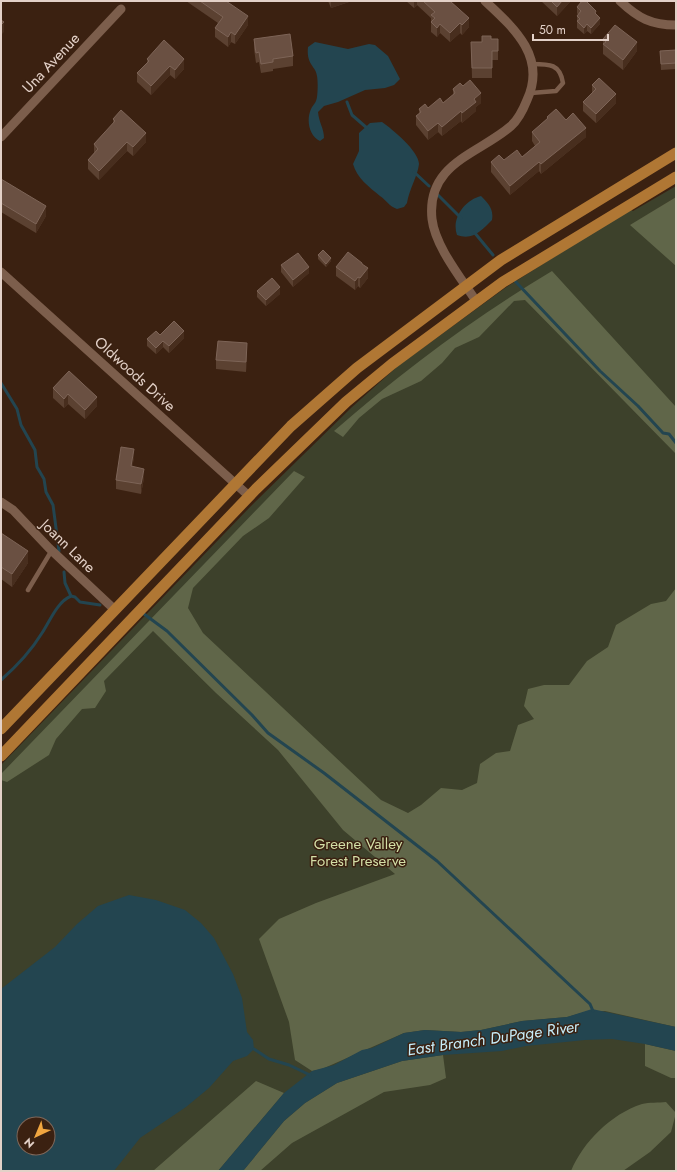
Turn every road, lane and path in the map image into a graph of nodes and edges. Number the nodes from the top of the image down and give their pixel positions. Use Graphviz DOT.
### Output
graph roads {
  1 [pos="484,1"];
  2 [pos="620,1"];
  3 [pos="121,8"];
  4 [pos="676,25"];
  5 [pos="532,64"];
  6 [pos="531,93"];
  7 [pos="1,136"];
  8 [pos="676,153"];
  9 [pos="676,177"];
  10 [pos="1,272"];
  11 [pos="466,286"];
  12 [pos="476,301"];
  13 [pos="236,483"];
  14 [pos="249,496"];
  15 [pos="1,502"];
  16 [pos="52,550"];
  17 [pos="28,590"];
  18 [pos="115,610"];
  19 [pos="1,729"];
  20 [pos="1,756"];
  1 -- 5 [label="street"];
  2 -- 4 [label="street"];
  3 -- 7 [label="street, Una Avenue"];
  5 -- 6 [label="street"];
  5 -- 6 [label="lane"];
  6 -- 11 [label="street"];
  8 -- 11 [label="main road"];
  9 -- 12 [label="main road"];
  10 -- 13 [label="street, Oldwoods Drive"];
  11 -- 12 [label="street"];
  11 -- 13 [label="main road"];
  12 -- 14 [label="main road"];
  13 -- 14 [label="street, Oldwoods Drive"];
  13 -- 18 [label="main road"];
  14 -- 20 [label="main road"];
  15 -- 16 [label="street, Joann Lane"];
  16 -- 17 [label="lane"];
  16 -- 18 [label="street, Joann Lane"];
  18 -- 19 [label="main road"];
}
